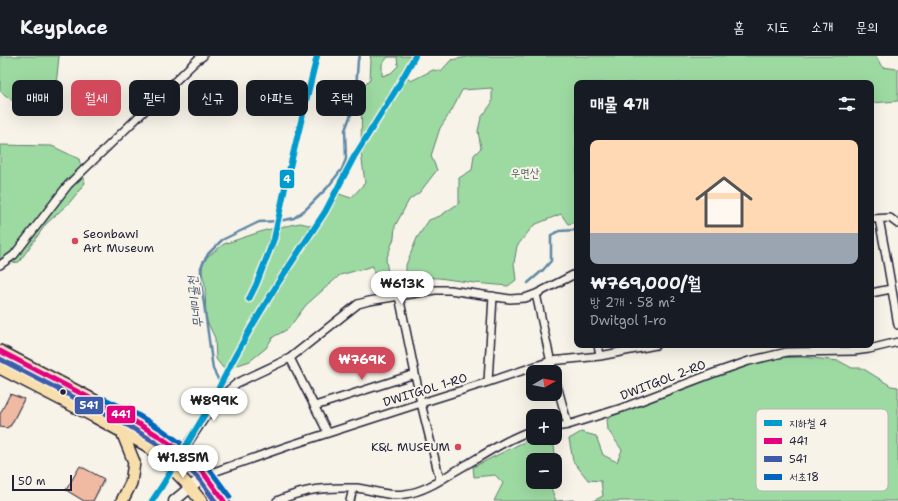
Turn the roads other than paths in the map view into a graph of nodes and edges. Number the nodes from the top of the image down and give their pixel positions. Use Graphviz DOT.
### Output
graph roads {
  1 [pos="203,56"];
  2 [pos="875,219"];
  3 [pos="898,224"];
  4 [pos="0,265"];
  5 [pos="574,275"];
  6 [pos="892,289"];
  7 [pos="874,292"];
  8 [pos="536,294"];
  9 [pos="399,296"];
  10 [pos="493,296"];
  11 [pos="898,325"];
  12 [pos="898,342"];
  13 [pos="599,348"];
  14 [pos="641,348"];
  15 [pos="786,348"];
  16 [pos="873,348"];
  17 [pos="874,348"];
  18 [pos="0,352"];
  19 [pos="600,356"];
  20 [pos="290,358"];
  21 [pos="550,361"];
  22 [pos="551,365"];
  23 [pos="0,368"];
  24 [pos="415,374"];
  25 [pos="488,382"];
  26 [pos="561,401"];
  27 [pos="421,403"];
  28 [pos="315,406"];
  29 [pos="568,425"];
  30 [pos="562,426"];
  31 [pos="122,432"];
  32 [pos="328,433"];
  33 [pos="526,433"];
  34 [pos="182,452"];
  35 [pos="206,475"];
  36 [pos="440,480"];
  37 [pos="190,487"];
  38 [pos="353,488"];
  39 [pos="122,501"];
  40 [pos="174,501"];
  41 [pos="201,501"];
  42 [pos="224,501"];
  43 [pos="276,501"];
  44 [pos="350,501"];
  1 -- 4 [label="street"];
  2 -- 3 [label="street"];
  2 -- 6 [label="street"];
  5 -- 8 [label="street"];
  6 -- 7 [label="street"];
  6 -- 11 [label="street"];
  8 -- 10 [label="street"];
  8 -- 21 [label="street"];
  9 -- 10 [label="street"];
  9 -- 20 [label="street"];
  9 -- 24 [label="street"];
  10 -- 25 [label="street"];
  12 -- 17 [label="street, DWITGOL 2-RO"];
  13 -- 19 [label="street"];
  14 -- 19 [label="street, DWITGOL 1-RO"];
  15 -- 16 [label="street, DWITGOL 2-RO"];
  15 -- 29 [label="street, DWITGOL 2-RO"];
  18 -- 34 [label="main road"];
  19 -- 21 [label="street, DWITGOL 1-RO"];
  20 -- 28 [label="street"];
  20 -- 34 [label="street"];
  21 -- 22 [label="street"];
  21 -- 25 [label="street, DWITGOL 1-RO"];
  23 -- 31 [label="main road"];
  24 -- 27 [label="street"];
  24 -- 28 [label="street"];
  25 -- 27 [label="street, DWITGOL 1-RO"];
  26 -- 29 [label="street"];
  27 -- 32 [label="street, DWITGOL 1-RO"];
  27 -- 36 [label="street"];
  28 -- 32 [label="street"];
  29 -- 30 [label="street, DWITGOL 2-RO"];
  31 -- 37 [label="main road"];
  31 -- 39 [label="main road"];
  32 -- 35 [label="street, DWITGOL 1-RO"];
  33 -- 36 [label="street"];
  34 -- 35 [label="main road"];
  35 -- 37 [label="street"];
  35 -- 42 [label="main road"];
  36 -- 38 [label="street"];
  37 -- 40 [label="street"];
  37 -- 41 [label="main road"];
  38 -- 43 [label="street"];
  38 -- 44 [label="street"];
}
